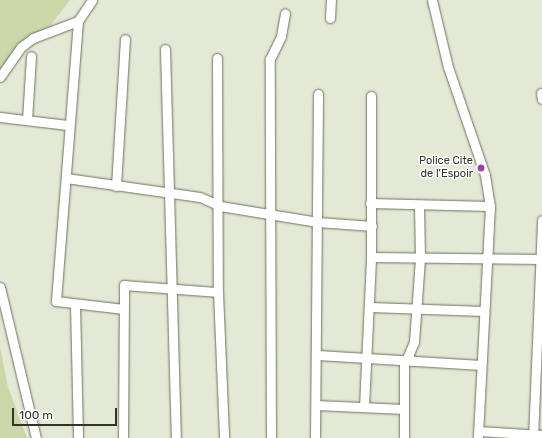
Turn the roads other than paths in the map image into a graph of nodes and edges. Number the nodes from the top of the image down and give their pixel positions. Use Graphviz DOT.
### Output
graph roads {
  1 [pos="331,0"];
  2 [pos="432,0"];
  3 [pos="88,2"];
  4 [pos="285,13"];
  5 [pos="330,18"];
  6 [pos="78,22"];
  7 [pos="125,39"];
  8 [pos="165,49"];
  9 [pos="32,56"];
  10 [pos="217,58"];
  11 [pos="0,76"];
  12 [pos="318,94"];
  13 [pos="371,96"];
  14 [pos="0,117"];
  15 [pos="27,120"];
  16 [pos="68,125"];
  17 [pos="66,178"];
  18 [pos="116,186"];
  19 [pos="168,192"];
  20 [pos="370,202"];
  21 [pos="419,205"];
  22 [pos="220,206"];
  23 [pos="490,206"];
  24 [pos="269,214"];
  25 [pos="542,220"];
  26 [pos="318,222"];
  27 [pos="372,226"];
  28 [pos="489,256"];
  29 [pos="371,257"];
  30 [pos="420,258"];
  31 [pos="541,259"];
  32 [pos="170,286"];
  33 [pos="0,287"];
  34 [pos="218,292"];
  35 [pos="75,304"];
  36 [pos="370,307"];
  37 [pos="124,309"];
  38 [pos="416,309"];
  39 [pos="484,311"];
  40 [pos="318,354"];
  41 [pos="367,358"];
  42 [pos="408,361"];
  43 [pos="481,365"];
  44 [pos="316,405"];
  45 [pos="364,407"];
  46 [pos="404,409"];
  47 [pos="479,434"];
  48 [pos="536,436"];
  49 [pos="36,438"];
  50 [pos="78,438"];
  51 [pos="123,438"];
  52 [pos="176,438"];
  53 [pos="224,438"];
  54 [pos="271,438"];
  55 [pos="314,438"];
  56 [pos="404,438"];
  1 -- 5 [label="street"];
  2 -- 23 [label="street"];
  3 -- 6 [label="street"];
  4 -- 24 [label="street"];
  6 -- 11 [label="street"];
  6 -- 16 [label="street"];
  7 -- 18 [label="street"];
  8 -- 19 [label="street"];
  9 -- 15 [label="street"];
  10 -- 22 [label="street"];
  12 -- 26 [label="street"];
  13 -- 20 [label="street"];
  14 -- 15 [label="street"];
  15 -- 16 [label="street"];
  16 -- 17 [label="street"];
  17 -- 18 [label="street"];
  17 -- 35 [label="street"];
  18 -- 19 [label="street"];
  19 -- 22 [label="street"];
  19 -- 32 [label="street"];
  20 -- 21 [label="street"];
  20 -- 27 [label="street"];
  21 -- 23 [label="street"];
  21 -- 30 [label="street"];
  22 -- 24 [label="street"];
  22 -- 34 [label="street"];
  23 -- 28 [label="street"];
  24 -- 26 [label="street"];
  24 -- 54 [label="street"];
  25 -- 31 [label="street"];
  26 -- 27 [label="street"];
  26 -- 40 [label="street"];
  27 -- 29 [label="street"];
  28 -- 30 [label="street"];
  28 -- 31 [label="street"];
  28 -- 39 [label="street"];
  29 -- 30 [label="street"];
  29 -- 36 [label="street"];
  30 -- 38 [label="street"];
  31 -- 48 [label="street"];
  32 -- 34 [label="street"];
  32 -- 37 [label="street"];
  32 -- 52 [label="street"];
  33 -- 49 [label="street"];
  34 -- 53 [label="street"];
  35 -- 37 [label="street"];
  35 -- 50 [label="street"];
  36 -- 38 [label="street"];
  36 -- 41 [label="street"];
  37 -- 51 [label="street"];
  38 -- 39 [label="street"];
  38 -- 42 [label="street"];
  39 -- 43 [label="street"];
  40 -- 41 [label="street"];
  40 -- 44 [label="street"];
  41 -- 42 [label="street"];
  41 -- 45 [label="street"];
  42 -- 43 [label="street"];
  42 -- 46 [label="street"];
  43 -- 47 [label="street"];
  44 -- 45 [label="street"];
  44 -- 55 [label="street"];
  45 -- 46 [label="street"];
  46 -- 56 [label="street"];
  47 -- 48 [label="street"];
}
